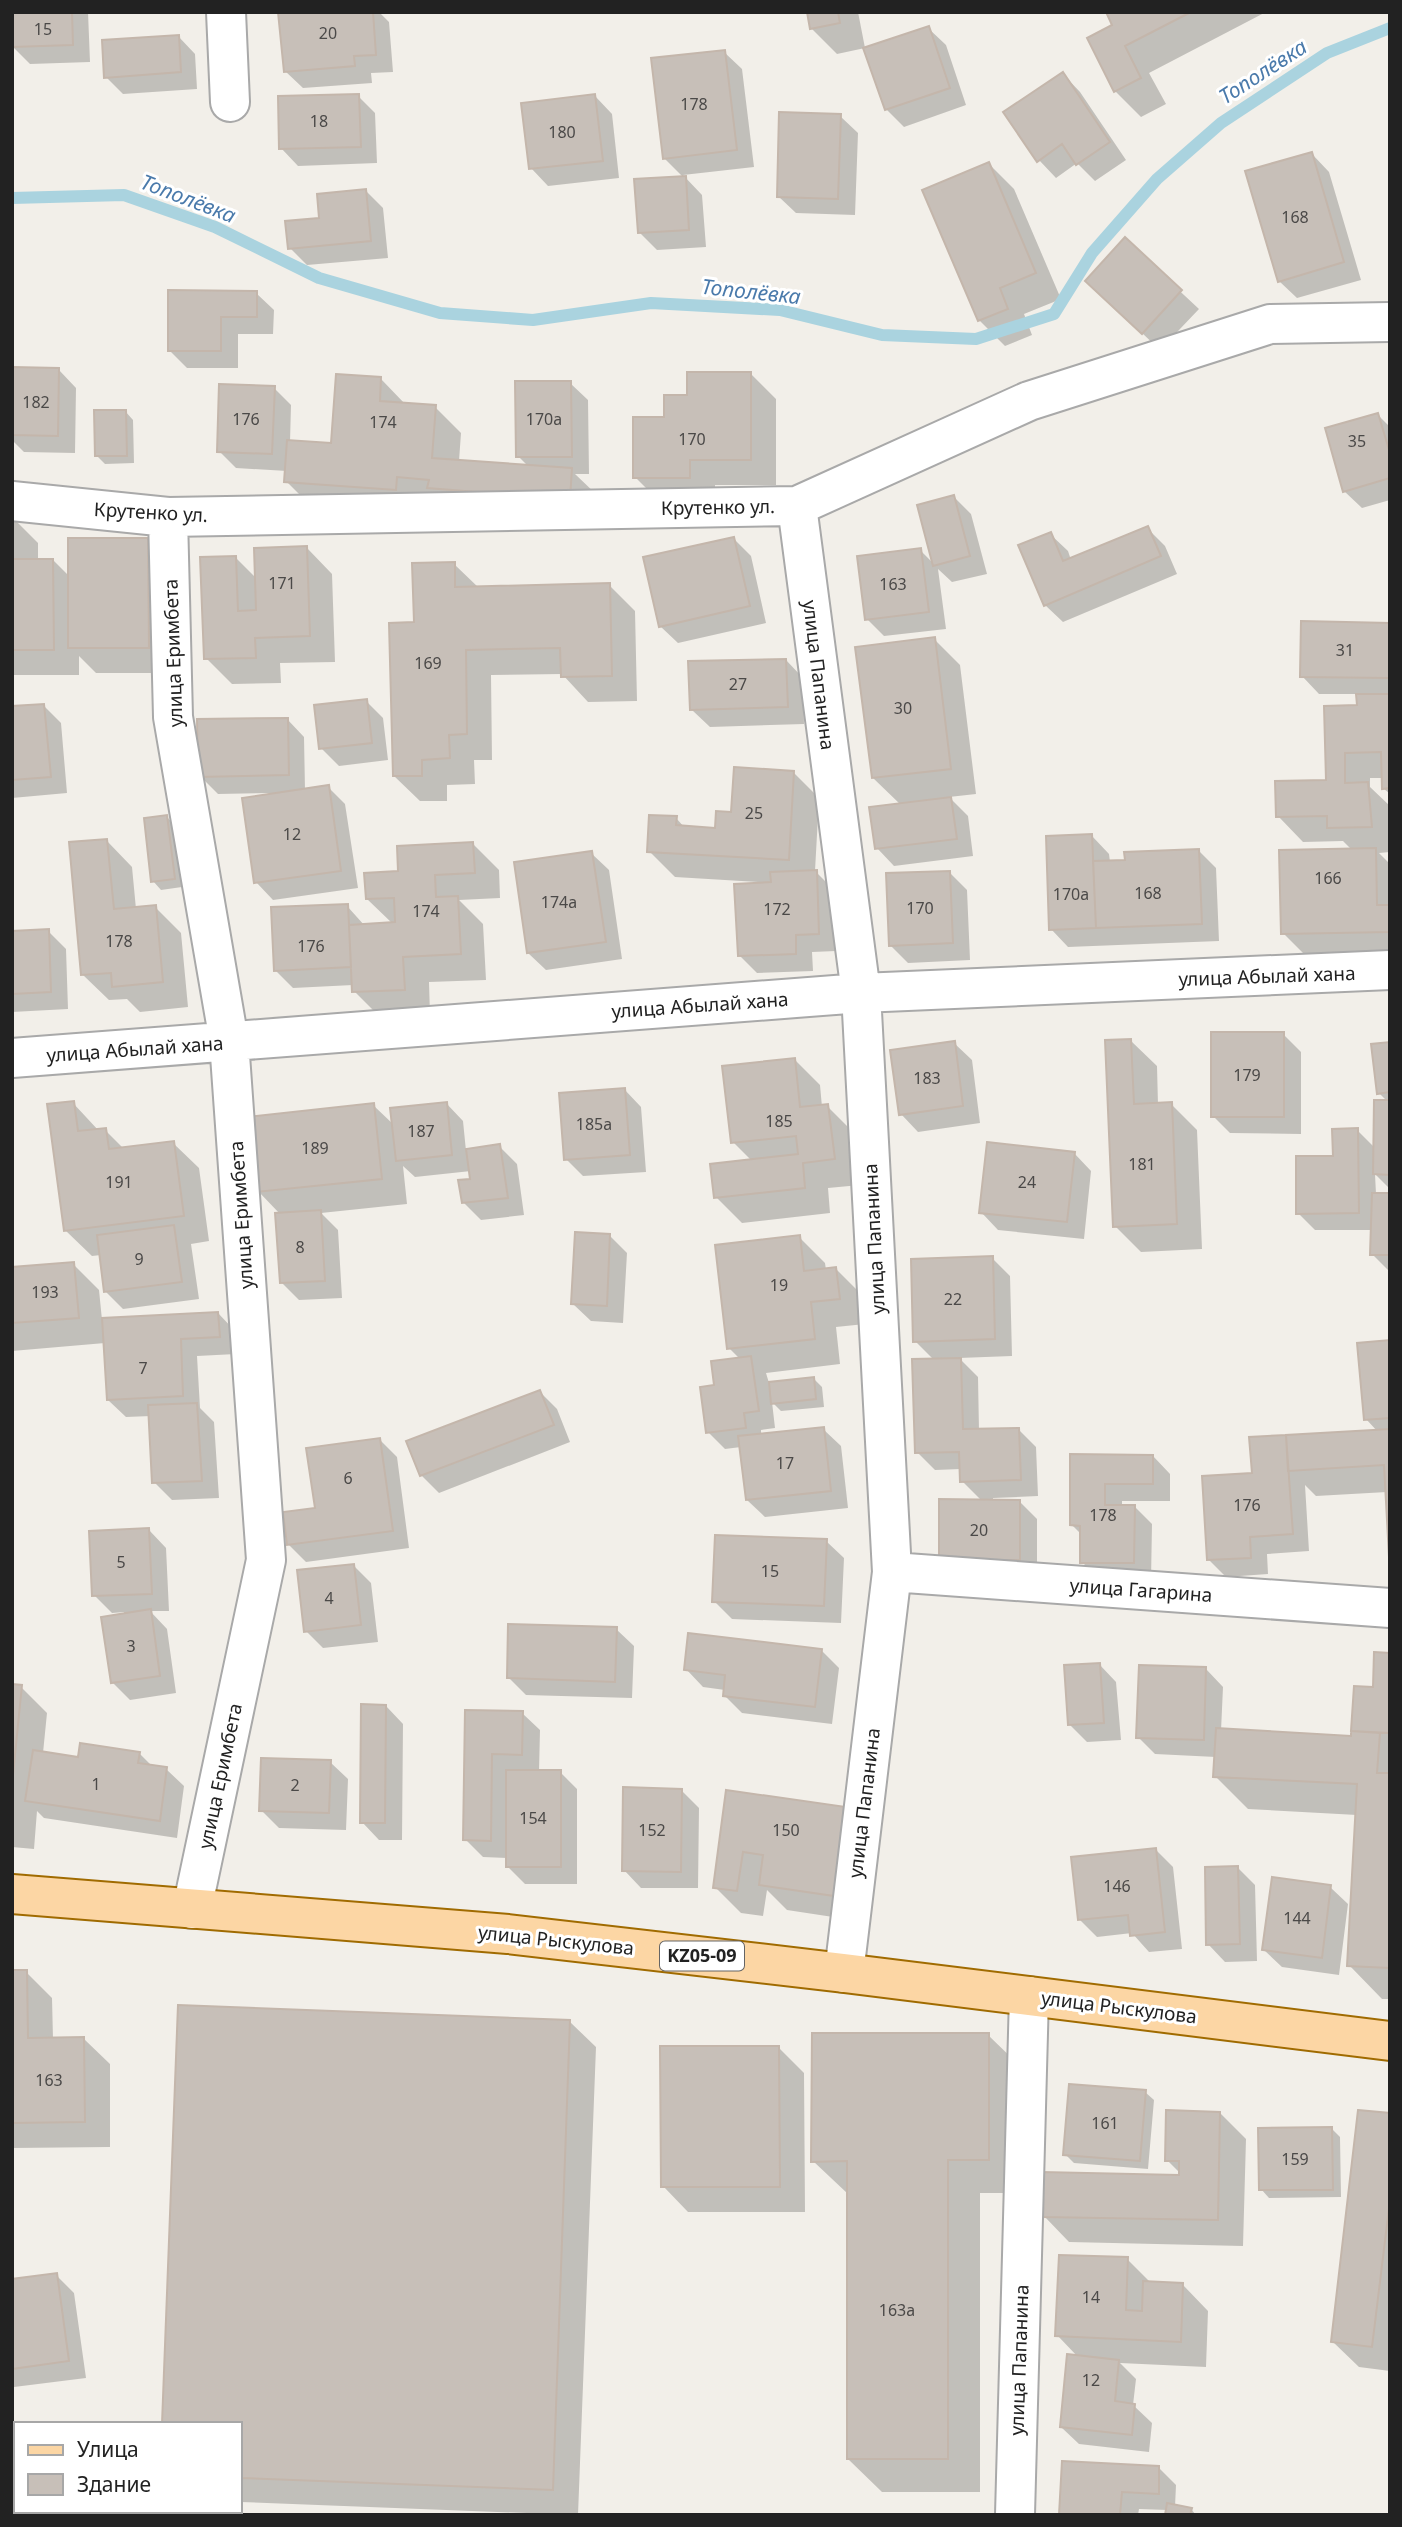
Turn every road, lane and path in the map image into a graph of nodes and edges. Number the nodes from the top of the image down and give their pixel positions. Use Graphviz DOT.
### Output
graph roads {
  1 [pos="226,12"];
  2 [pos="230,102"];
  3 [pos="1390,322"];
  4 [pos="12,502"];
  5 [pos="797,506"];
  6 [pos="168,517"];
  7 [pos="1390,971"];
  8 [pos="861,993"];
  9 [pos="229,1041"];
  10 [pos="12,1058"];
  11 [pos="892,1572"];
  12 [pos="1390,1608"];
  13 [pos="12,1894"];
  14 [pos="192,1909"];
  15 [pos="844,1973"];
  16 [pos="1029,1996"];
  17 [pos="1390,2041"];
  18 [pos="1015,2515"];
  1 -- 2 [label="street"];
  3 -- 5 [label="street, Крутенко ул."];
  4 -- 6 [label="street, Крутенко ул."];
  5 -- 6 [label="street, Крутенко ул."];
  5 -- 8 [label="street, улица Папанина"];
  6 -- 9 [label="street, улица Еримбета"];
  7 -- 8 [label="street, улица Абылай хана"];
  8 -- 9 [label="street, улица Абылай хана"];
  8 -- 11 [label="street, улица Папанина"];
  9 -- 10 [label="street, улица Абылай хана"];
  9 -- 14 [label="street, улица Еримбета"];
  11 -- 12 [label="street, улица Гагарина"];
  11 -- 15 [label="street, улица Папанина"];
  13 -- 14 [label="main road, улица Рыскулова / KZ05-09"];
  14 -- 15 [label="main road, улица Рыскулова / KZ05-09"];
  15 -- 16 [label="main road, улица Рыскулова / KZ05-09"];
  16 -- 17 [label="main road, улица Рыскулова / KZ05-09"];
  16 -- 18 [label="street, улица Папанина"];
}
